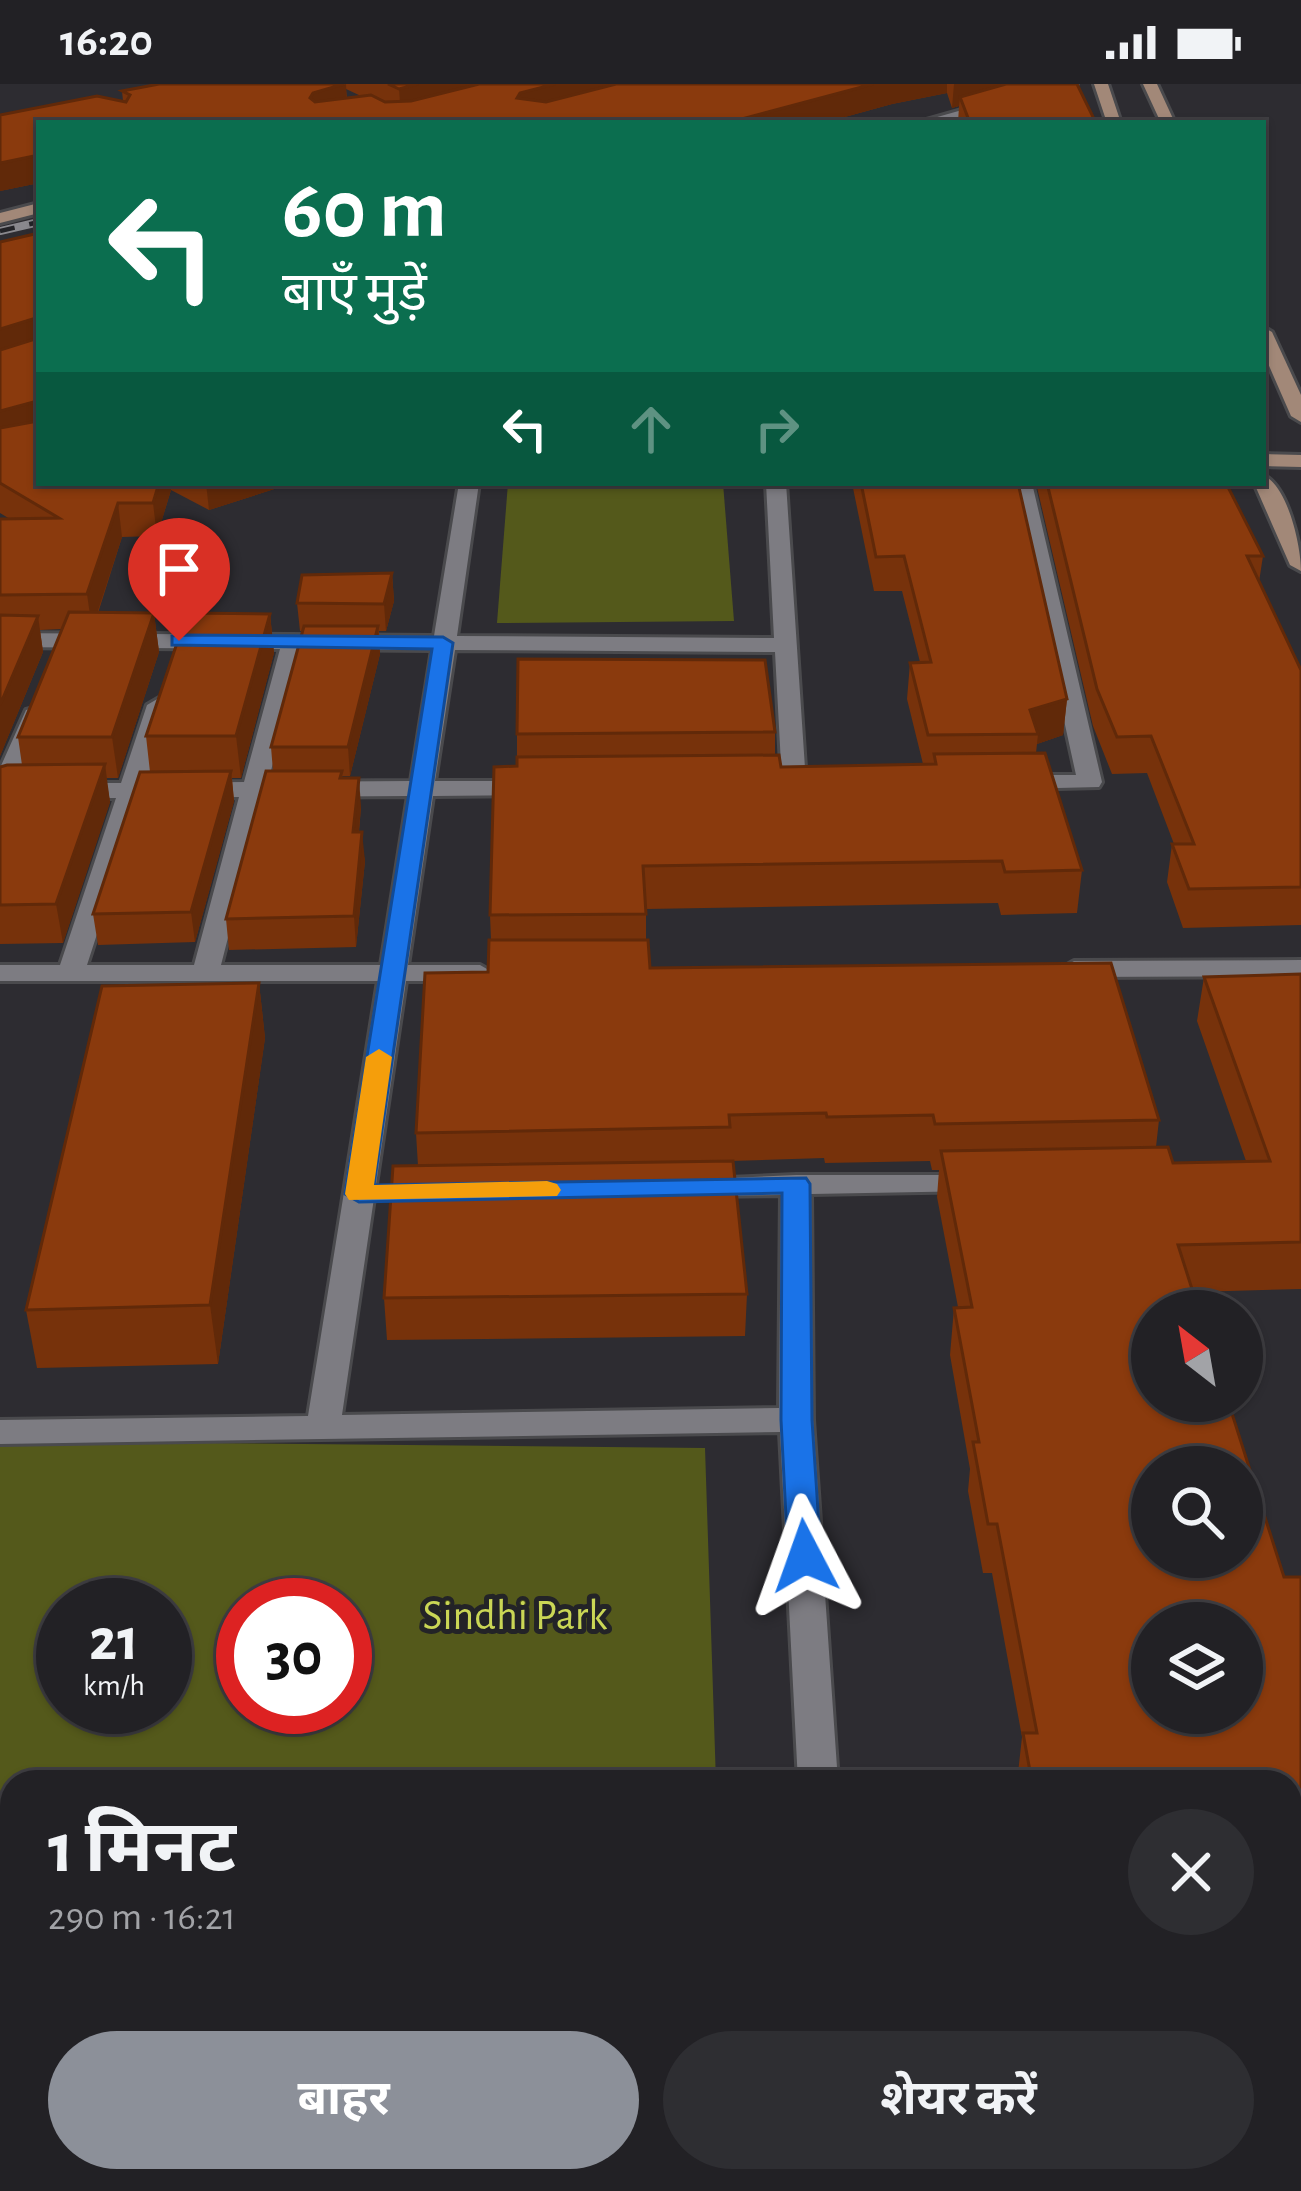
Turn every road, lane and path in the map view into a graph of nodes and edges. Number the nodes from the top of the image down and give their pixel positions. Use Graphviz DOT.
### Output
graph roads {
  1 [pos="1070,84"];
  2 [pos="1101,84"];
  3 [pos="1150,84"];
  4 [pos="934,120"];
  5 [pos="1113,120"];
  6 [pos="1167,120"];
  7 [pos="36,209"];
  8 [pos="0,218"];
  9 [pos="1266,339"];
  10 [pos="1301,416"];
  11 [pos="1266,460"];
  12 [pos="1301,461"];
  13 [pos="469,486"];
  14 [pos="776,486"];
  15 [pos="1023,486"];
  16 [pos="1265,486"];
  17 [pos="1301,565"];
  18 [pos="0,640"];
  19 [pos="293,642"];
  20 [pos="443,643"];
  21 [pos="786,645"];
  22 [pos="55,662"];
  23 [pos="172,662"];
  24 [pos="999,782"];
  25 [pos="794,783"];
  26 [pos="556,787"];
  27 [pos="131,790"];
  28 [pos="253,790"];
  29 [pos="418,790"];
  30 [pos="1,794"];
  31 [pos="1301,968"];
  32 [pos="1038,969"];
  33 [pos="0,973"];
  34 [pos="512,973"];
  35 [pos="71,974"];
  36 [pos="205,974"];
  37 [pos="392,974"];
  38 [pos="1004,1181"];
  39 [pos="796,1184"];
  40 [pos="658,1187"];
  41 [pos="796,1420"];
  42 [pos="323,1427"];
  43 [pos="0,1432"];
  44 [pos="817,1770"];
  1 -- 4 [label="street"];
  2 -- 5 [label="street"];
  3 -- 6 [label="street"];
  7 -- 8 [label="street"];
  9 -- 10 [label="street"];
  11 -- 12 [label="street"];
  13 -- 20 [label="street"];
  14 -- 21 [label="street"];
  15 -- 24 [label="street"];
  16 -- 17 [label="street"];
  18 -- 22 [label="street"];
  19 -- 20 [label="street"];
  19 -- 23 [label="street"];
  19 -- 28 [label="street"];
  20 -- 21 [label="street"];
  20 -- 29 [label="street"];
  21 -- 25 [label="street"];
  22 -- 23 [label="street"];
  22 -- 30 [label="street"];
  23 -- 27 [label="street"];
  26 -- 29 [label="street"];
  27 -- 28 [label="street"];
  27 -- 30 [label="street"];
  27 -- 35 [label="street"];
  28 -- 29 [label="street"];
  28 -- 36 [label="street"];
  29 -- 37 [label="street"];
  31 -- 32 [label="street"];
  33 -- 35 [label="street"];
  34 -- 37 [label="street"];
  35 -- 36 [label="street"];
  36 -- 37 [label="street"];
  37 -- 42 [label="street"];
  38 -- 39 [label="street"];
  39 -- 40 [label="street"];
  39 -- 41 [label="street"];
  41 -- 42 [label="street"];
  41 -- 44 [label="street"];
  42 -- 43 [label="street"];
}
